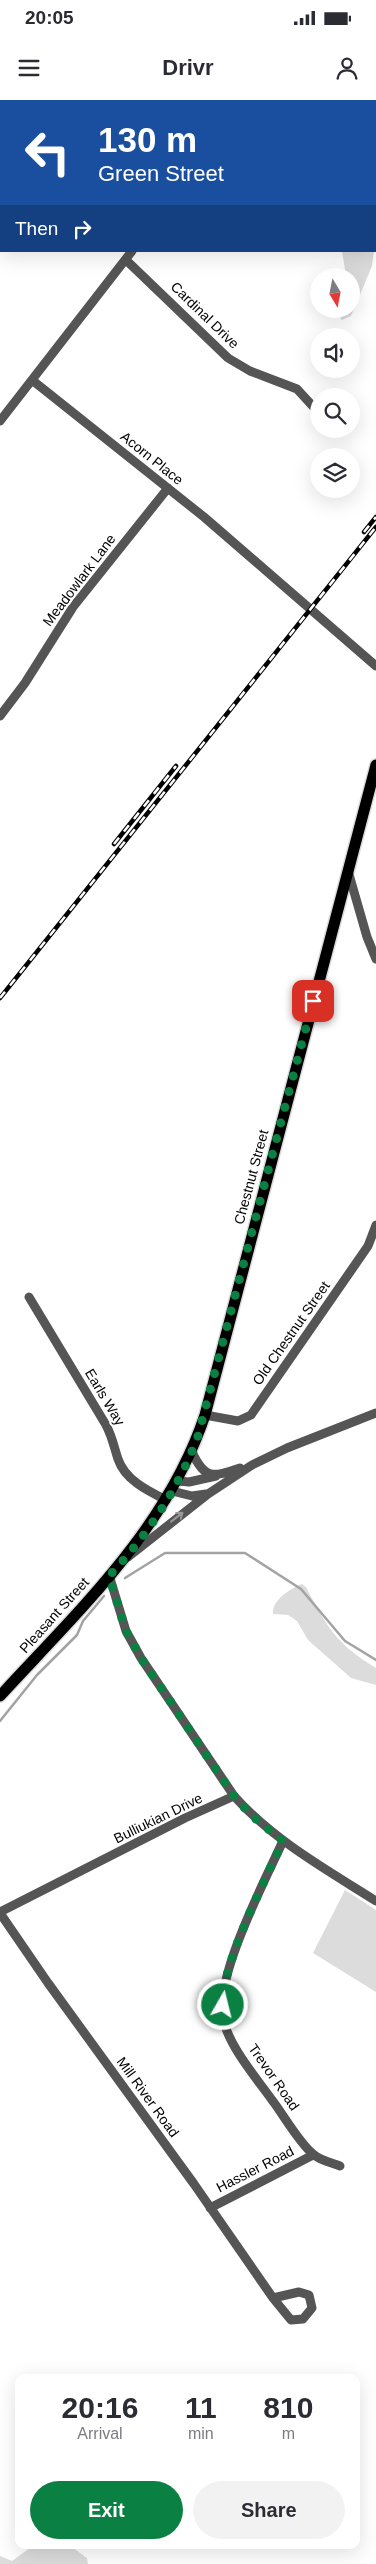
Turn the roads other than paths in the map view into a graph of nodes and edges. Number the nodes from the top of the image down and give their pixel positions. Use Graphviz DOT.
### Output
graph roads {
  1 [pos="131,252"];
  2 [pos="126,260"];
  3 [pos="32,380"];
  4 [pos="310,403"];
  5 [pos="0,421"];
  6 [pos="168,488"];
  7 [pos="376,666"];
  8 [pos="0,716"];
  9 [pos="376,765"];
  10 [pos="347,868"];
  11 [pos="376,959"];
  12 [pos="376,1224"];
  13 [pos="29,1297"];
  14 [pos="376,1413"];
  15 [pos="205,1415"];
  16 [pos="192,1452"];
  17 [pos="252,1464"];
  18 [pos="221,1475"];
  19 [pos="172,1491"];
  20 [pos="208,1494"];
  21 [pos="125,1559"];
  22 [pos="109,1576"];
  23 [pos="0,1696"];
  24 [pos="234,1796"];
  25 [pos="283,1841"];
  26 [pos="376,1901"];
  27 [pos="0,1913"];
  28 [pos="313,2155"];
  29 [pos="340,2166"];
  30 [pos="210,2208"];
  31 [pos="272,2298"];
  1 -- 2 [label="street"];
  2 -- 3 [label="street"];
  2 -- 4 [label="street, Cardinal Drive"];
  3 -- 5 [label="street"];
  3 -- 6 [label="street, Acorn Place"];
  6 -- 7 [label="street, Acorn Place"];
  6 -- 8 [label="street, Meadowlark Lane"];
  9 -- 10 [label="main road, Chestnut Street"];
  10 -- 11 [label="street"];
  10 -- 15 [label="main road, Chestnut Street"];
  12 -- 15 [label="street, Old Chestnut Street"];
  13 -- 19 [label="street, Earls Way"];
  14 -- 17 [label="street"];
  15 -- 16 [label="main road, Chestnut Street"];
  16 -- 18 [label="street"];
  16 -- 19 [label="main road, Chestnut Street"];
  17 -- 18 [label="street"];
  17 -- 20 [label="street"];
  18 -- 19 [label="street"];
  19 -- 20 [label="street"];
  19 -- 21 [label="main road, Chestnut Street"];
  21 -- 20 [label="street, one-way"];
  21 -- 22 [label="main road, Chestnut Street"];
  22 -- 23 [label="main road, Pleasant Street"];
  22 -- 24 [label="street"];
  24 -- 25 [label="street"];
  24 -- 27 [label="street, Bulliukian Drive"];
  25 -- 26 [label="street"];
  25 -- 28 [label="street, Trevor Road"];
  27 -- 30 [label="street, Mill River Road"];
  28 -- 29 [label="street"];
  28 -- 30 [label="street, Hassler Road"];
  30 -- 31 [label="street, Mill River Road"];
}
